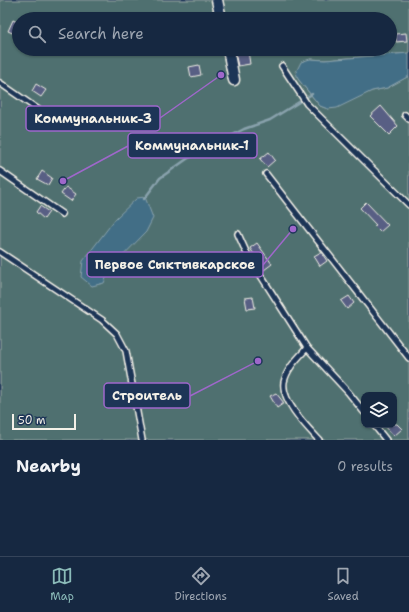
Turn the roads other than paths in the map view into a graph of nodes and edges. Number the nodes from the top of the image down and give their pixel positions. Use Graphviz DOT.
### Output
graph roads {
  1 [pos="217,0"];
  2 [pos="220,12"];
  3 [pos="229,56"];
  4 [pos="282,66"];
  5 [pos="234,80"];
  6 [pos="0,83"];
  7 [pos="60,124"];
  8 [pos="0,171"];
  9 [pos="266,174"];
  10 [pos="409,205"];
  11 [pos="62,214"];
  12 [pos="238,234"];
  13 [pos="0,252"];
  14 [pos="307,348"];
  15 [pos="409,358"];
  16 [pos="361,408"];
  17 [pos="376,428"];
  18 [pos="142,440"];
  19 [pos="319,440"];
  20 [pos="386,440"];
  1 -- 2 [label="street"];
  3 -- 5 [label="street"];
  4 -- 10 [label="lane"];
  6 -- 7 [label="lane"];
  8 -- 11 [label="lane"];
  9 -- 15 [label="lane"];
  12 -- 14 [label="lane"];
  13 -- 18 [label="lane"];
  14 -- 16 [label="lane"];
  14 -- 19 [label="lane"];
  17 -- 20 [label="lane"];
}
